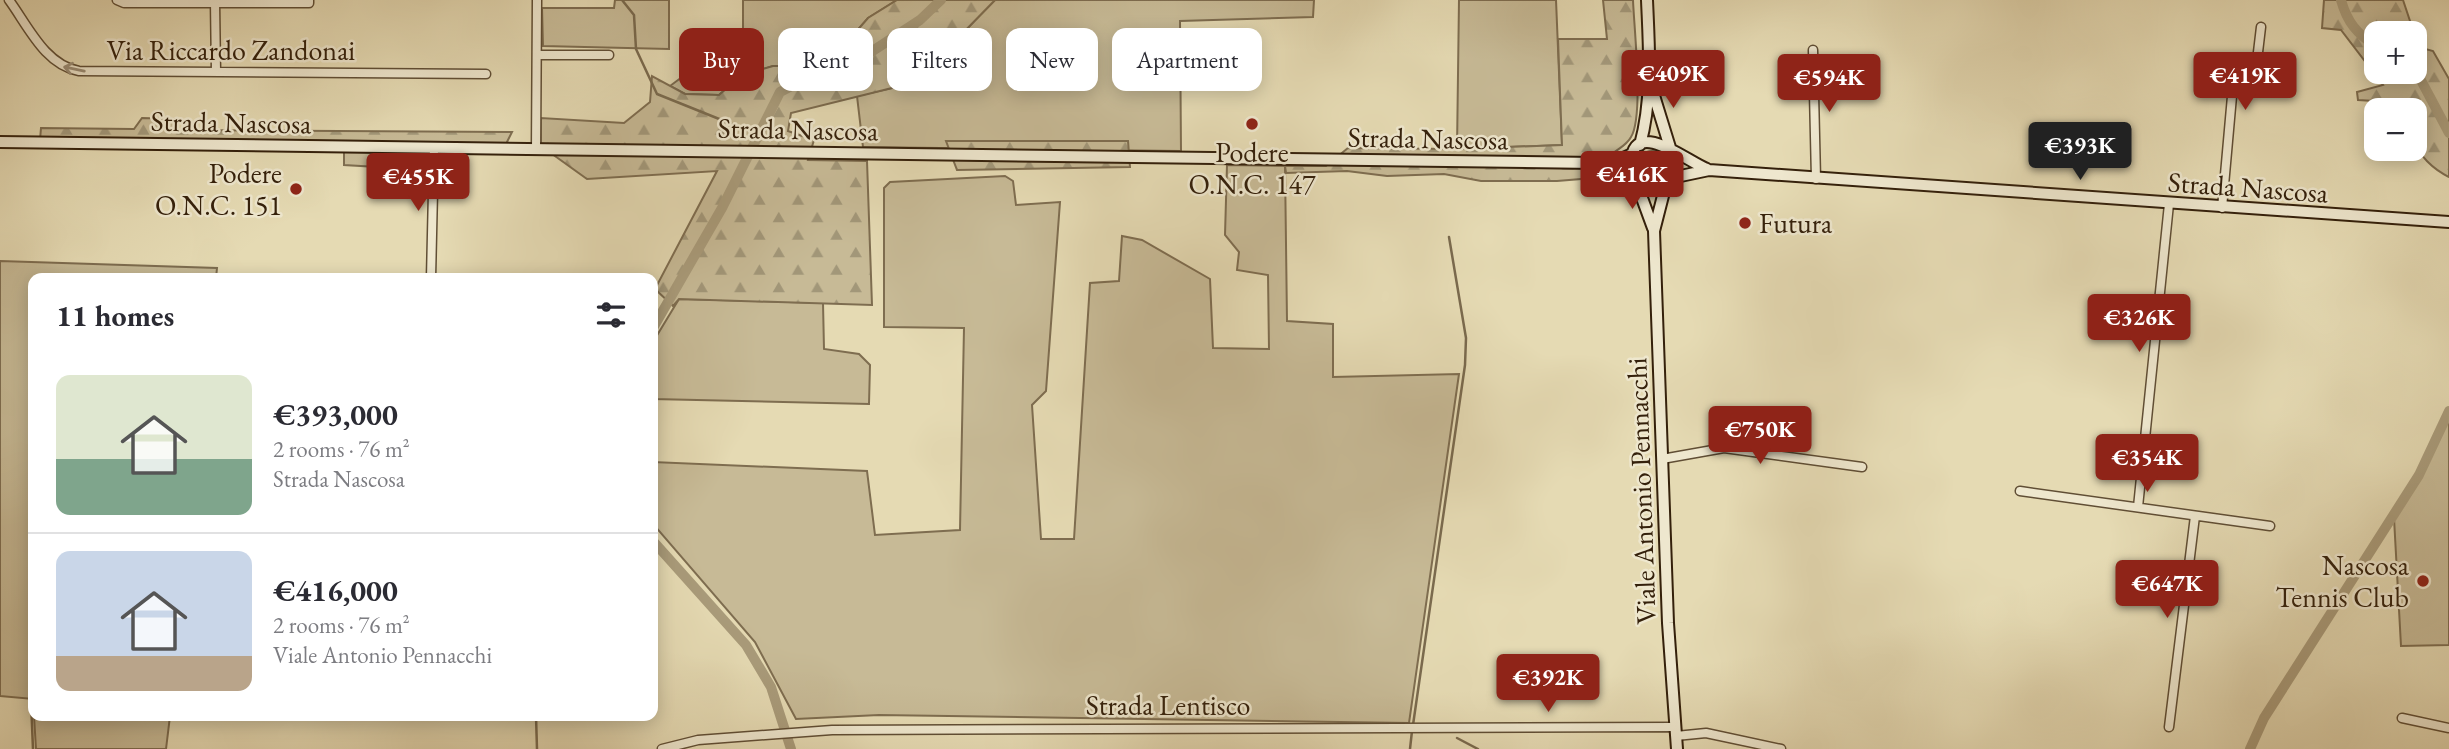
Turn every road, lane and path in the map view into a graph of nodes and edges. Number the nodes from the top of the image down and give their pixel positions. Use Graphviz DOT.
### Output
graph roads {
  1 [pos="9,0"];
  2 [pos="117,0"];
  3 [pos="309,0"];
  4 [pos="537,0"];
  5 [pos="1647,0"];
  6 [pos="170,1"];
  7 [pos="215,2"];
  8 [pos="2261,27"];
  9 [pos="1813,50"];
  10 [pos="537,55"];
  11 [pos="609,55"];
  12 [pos="216,72"];
  13 [pos="486,74"];
  14 [pos="1650,80"];
  15 [pos="0,142"];
  16 [pos="434,148"];
  17 [pos="1637,149"];
  18 [pos="1671,149"];
  19 [pos="536,150"];
  20 [pos="1595,163"];
  21 [pos="1709,170"];
  22 [pos="1636,179"];
  23 [pos="1816,179"];
  24 [pos="1669,181"];
  25 [pos="2169,204"];
  26 [pos="2222,208"];
  27 [pos="2449,222"];
  28 [pos="1654,231"];
  29 [pos="431,273"];
  30 [pos="1662,459"];
  31 [pos="1862,467"];
  32 [pos="2020,491"];
  33 [pos="2138,508"];
  34 [pos="2195,516"];
  35 [pos="2270,526"];
  36 [pos="2402,718"];
  37 [pos="2169,727"];
  38 [pos="2449,728"];
  39 [pos="1676,732"];
  40 [pos="662,749"];
  41 [pos="1677,749"];
  42 [pos="1781,749"];
  12 -- 1 [label="street, Via Riccardo Zandonai, one-way"];
  2 -- 6 [label="street"];
  3 -- 7 [label="street"];
  4 -- 10 [label="street"];
  5 -- 14 [label="street"];
  6 -- 7 [label="street"];
  7 -- 12 [label="street"];
  8 -- 26 [label="street"];
  9 -- 23 [label="street"];
  10 -- 11 [label="street"];
  10 -- 19 [label="street"];
  12 -- 13 [label="street, Via Riccardo Zandonai"];
  14 -- 17 [label="street"];
  14 -- 18 [label="street"];
  15 -- 16 [label="street, Strada Nascosa"];
  16 -- 19 [label="street, Strada Nascosa"];
  16 -- 29 [label="street"];
  17 -- 18 [label="street"];
  17 -- 20 [label="street, Strada Nascosa"];
  17 -- 22 [label="street"];
  18 -- 21 [label="street, Strada Nascosa"];
  18 -- 24 [label="street"];
  19 -- 20 [label="street, Strada Nascosa"];
  20 -- 22 [label="street, Strada Nascosa"];
  21 -- 23 [label="street, Strada Nascosa"];
  21 -- 24 [label="street, Strada Nascosa"];
  22 -- 24 [label="street"];
  22 -- 28 [label="street, Viale Antonio Pennacchi"];
  23 -- 25 [label="street, Strada Nascosa"];
  24 -- 28 [label="street, Viale Antonio Pennacchi"];
  25 -- 26 [label="street, Strada Nascosa"];
  25 -- 33 [label="street"];
  26 -- 27 [label="street, Strada Nascosa"];
  28 -- 30 [label="street, Viale Antonio Pennacchi"];
  30 -- 31 [label="street"];
  30 -- 39 [label="street, Viale Antonio Pennacchi"];
  32 -- 33 [label="street"];
  33 -- 34 [label="street"];
  34 -- 35 [label="street"];
  34 -- 37 [label="street"];
  36 -- 38 [label="street"];
  39 -- 40 [label="street, Strada Lentisco"];
  39 -- 41 [label="street, Viale Antonio Pennacchi"];
  39 -- 42 [label="street, Strada Lentisco"];
}
